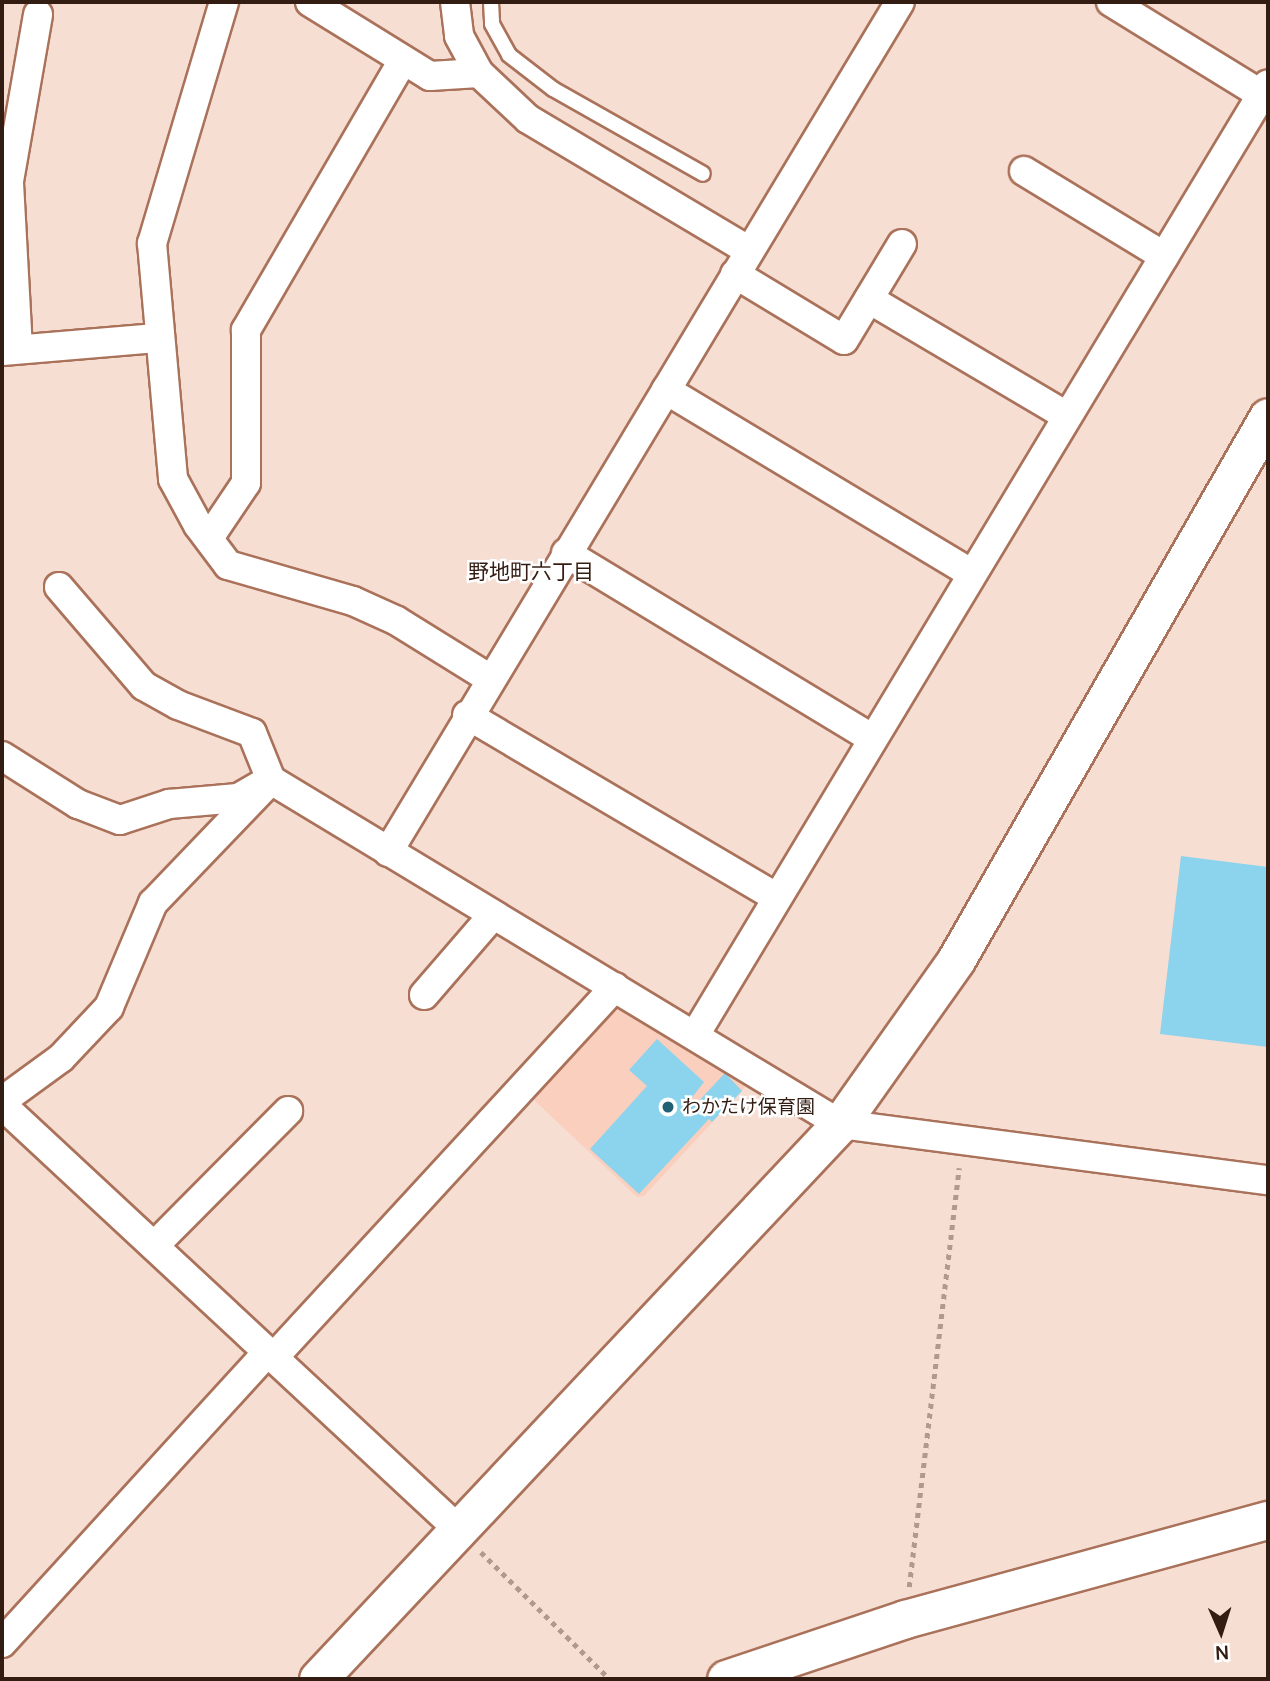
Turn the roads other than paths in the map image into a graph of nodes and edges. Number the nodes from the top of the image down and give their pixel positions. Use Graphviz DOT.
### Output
graph roads {
  1 [pos="224,2"];
  2 [pos="310,2"];
  3 [pos="455,2"];
  4 [pos="491,2"];
  5 [pos="900,2"];
  6 [pos="1111,2"];
  7 [pos="38,15"];
  8 [pos="403,60"];
  9 [pos="479,73"];
  10 [pos="1265,89"];
  11 [pos="1024,170"];
  12 [pos="703,174"];
  13 [pos="902,244"];
  14 [pos="1164,256"];
  15 [pos="742,262"];
  16 [pos="869,299"];
  17 [pos="157,338"];
  18 [pos="10,350"];
  19 [pos="666,390"];
  20 [pos="1067,416"];
  21 [pos="1268,417"];
  22 [pos="209,538"];
  23 [pos="566,553"];
  24 [pos="971,573"];
  25 [pos="59,587"];
  26 [pos="489,678"];
  27 [pos="467,715"];
  28 [pos="871,738"];
  29 [pos="2,756"];
  30 [pos="271,779"];
  31 [pos="388,852"];
  32 [pos="776,897"];
  33 [pos="493,915"];
  34 [pos="615,987"];
  35 [pos="424,995"];
  36 [pos="695,1035"];
  37 [pos="2,1103"];
  38 [pos="288,1111"];
  39 [pos="840,1124"];
  40 [pos="1268,1180"];
  41 [pos="155,1245"];
  42 [pos="271,1354"];
  43 [pos="1268,1520"];
  44 [pos="458,1530"];
  45 [pos="2,1643"];
  46 [pos="318,1679"];
  47 [pos="726,1679"];
  1 -- 17 [label="street"];
  2 -- 8 [label="street"];
  3 -- 9 [label="street"];
  4 -- 12 [label="lane"];
  5 -- 15 [label="street"];
  6 -- 10 [label="street"];
  7 -- 18 [label="street"];
  8 -- 9 [label="street"];
  8 -- 22 [label="street"];
  9 -- 15 [label="street"];
  10 -- 14 [label="street"];
  11 -- 14 [label="street"];
  13 -- 16 [label="street"];
  14 -- 20 [label="street"];
  15 -- 16 [label="street"];
  15 -- 19 [label="street"];
  16 -- 20 [label="street"];
  17 -- 18 [label="street"];
  17 -- 22 [label="street"];
  19 -- 23 [label="street"];
  19 -- 24 [label="street"];
  20 -- 24 [label="street"];
  21 -- 39 [label="street"];
  22 -- 26 [label="street"];
  23 -- 26 [label="street"];
  23 -- 28 [label="street"];
  24 -- 28 [label="street"];
  25 -- 30 [label="street"];
  26 -- 27 [label="street"];
  27 -- 31 [label="street"];
  27 -- 32 [label="street"];
  28 -- 32 [label="street"];
  29 -- 30 [label="street"];
  30 -- 31 [label="street"];
  30 -- 37 [label="street"];
  31 -- 33 [label="street"];
  32 -- 36 [label="street"];
  33 -- 34 [label="street"];
  33 -- 35 [label="street"];
  34 -- 36 [label="street"];
  34 -- 42 [label="street"];
  36 -- 39 [label="street"];
  37 -- 41 [label="street"];
  38 -- 41 [label="street"];
  39 -- 40 [label="street"];
  39 -- 44 [label="street"];
  41 -- 42 [label="street"];
  42 -- 44 [label="street"];
  42 -- 45 [label="street"];
  43 -- 47 [label="street"];
  44 -- 46 [label="street"];
}
